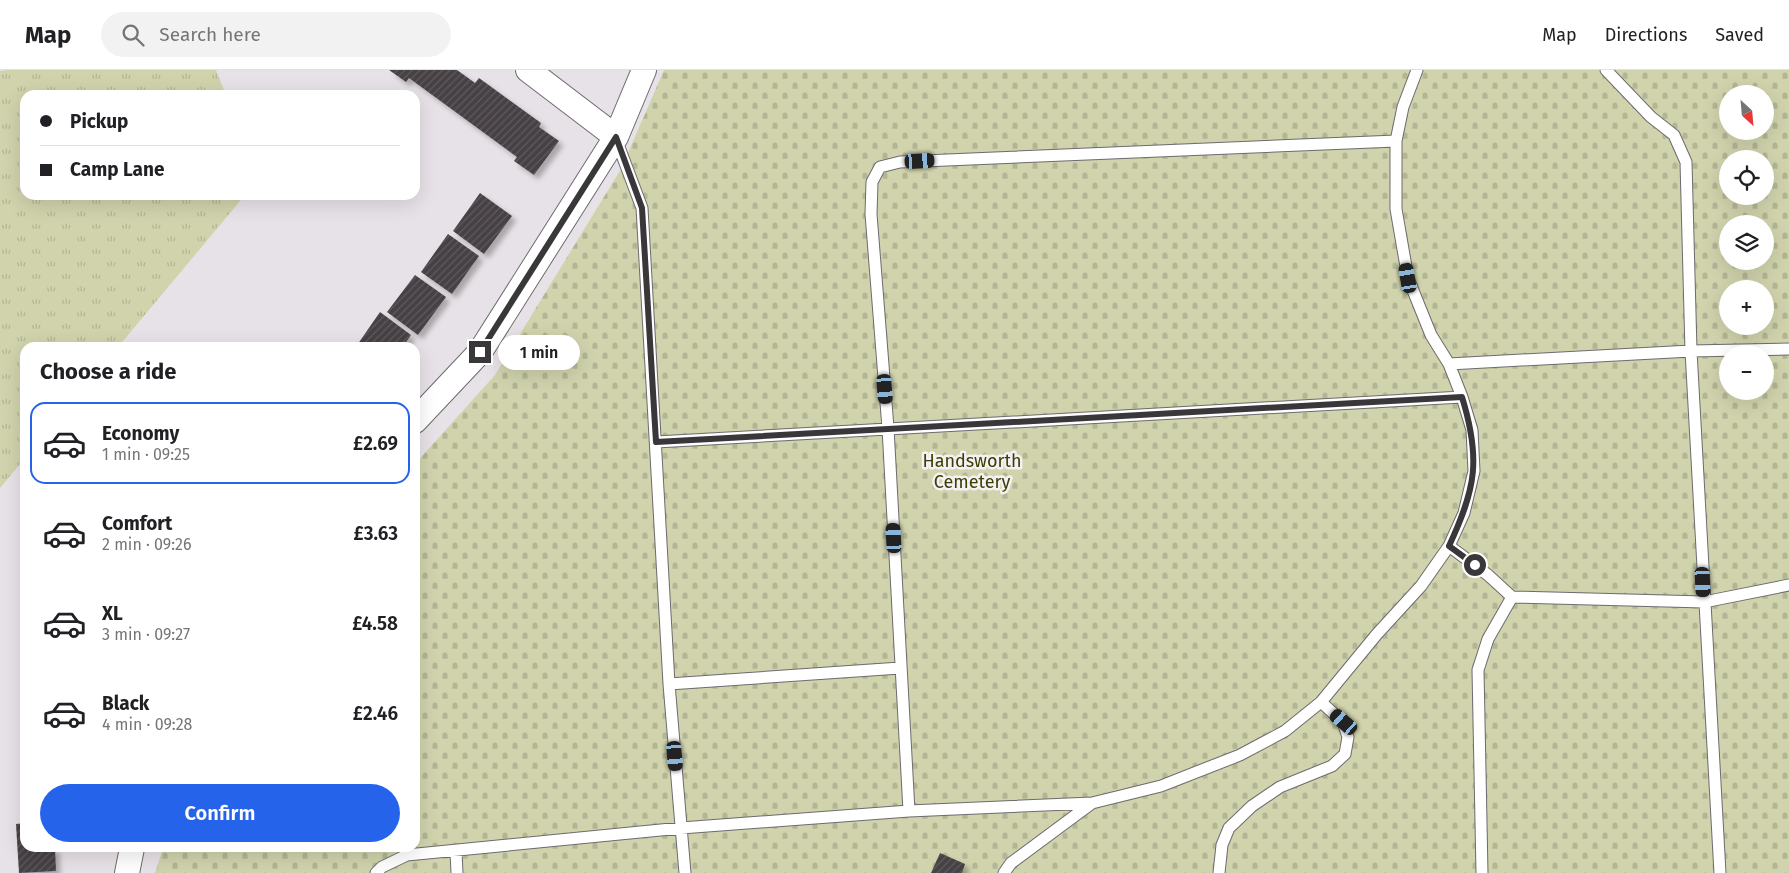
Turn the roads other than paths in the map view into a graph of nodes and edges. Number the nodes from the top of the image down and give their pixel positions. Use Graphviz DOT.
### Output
graph roads {
  1 [pos="528,70"];
  2 [pos="644,70"];
  3 [pos="1417,70"];
  4 [pos="1606,70"];
  5 [pos="616,137"];
  6 [pos="1396,141"];
  7 [pos="1789,349"];
  8 [pos="1691,352"];
  9 [pos="1449,364"];
  10 [pos="1462,397"];
  11 [pos="420,416"];
  12 [pos="888,428"];
  13 [pos="656,442"];
  14 [pos="1449,546"];
  15 [pos="1789,585"];
  16 [pos="1512,598"];
  17 [pos="1704,602"];
  18 [pos="900,668"];
  19 [pos="669,684"];
  20 [pos="1321,702"];
  21 [pos="1092,802"];
  22 [pos="909,811"];
  23 [pos="681,828"];
  24 [pos="131,852"];
  25 [pos="456,852"];
  26 [pos="127,873"];
  27 [pos="376,873"];
  28 [pos="457,873"];
  29 [pos="685,873"];
  30 [pos="1004,873"];
  31 [pos="1219,873"];
  32 [pos="1482,873"];
  33 [pos="1720,873"];
  1 -- 5 [label="street"];
  2 -- 5 [label="street"];
  3 -- 6 [label="lane"];
  4 -- 8 [label="lane"];
  5 -- 11 [label="street"];
  5 -- 13 [label="lane"];
  6 -- 9 [label="lane"];
  6 -- 12 [label="lane"];
  7 -- 8 [label="lane"];
  8 -- 9 [label="lane"];
  8 -- 17 [label="lane"];
  9 -- 10 [label="lane"];
  10 -- 12 [label="lane"];
  10 -- 14 [label="lane"];
  12 -- 13 [label="lane"];
  12 -- 18 [label="lane"];
  13 -- 19 [label="lane"];
  14 -- 16 [label="lane"];
  14 -- 20 [label="lane"];
  15 -- 17 [label="lane"];
  16 -- 17 [label="lane"];
  16 -- 32 [label="lane"];
  17 -- 33 [label="lane"];
  18 -- 19 [label="lane"];
  18 -- 22 [label="lane"];
  19 -- 23 [label="lane"];
  20 -- 21 [label="lane"];
  20 -- 31 [label="lane"];
  21 -- 22 [label="lane"];
  21 -- 30 [label="lane"];
  22 -- 23 [label="lane"];
  23 -- 25 [label="lane"];
  23 -- 29 [label="lane"];
  24 -- 26 [label="street"];
  25 -- 27 [label="lane"];
  25 -- 28 [label="lane"];
}
